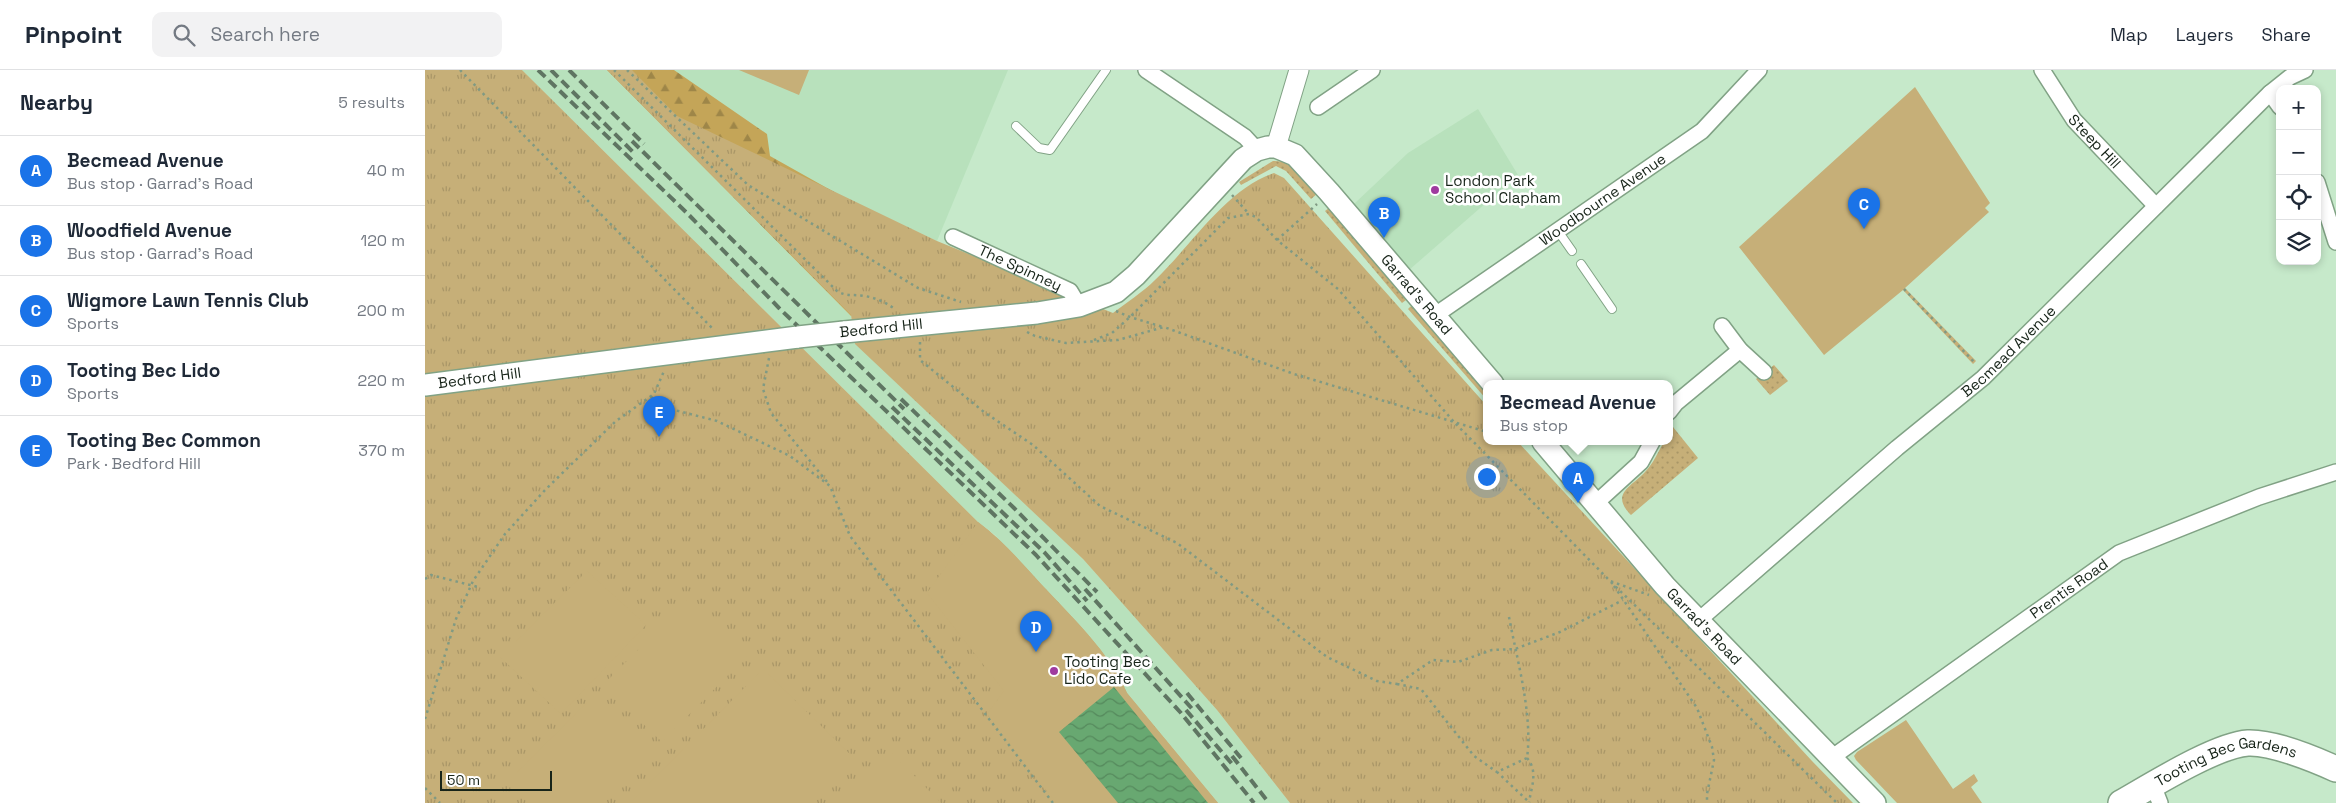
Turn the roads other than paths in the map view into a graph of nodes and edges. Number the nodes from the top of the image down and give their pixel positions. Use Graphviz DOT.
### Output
graph roads {
  1 [pos="1106,70"];
  2 [pos="1146,70"];
  3 [pos="1299,70"];
  4 [pos="1372,70"];
  5 [pos="1759,70"];
  6 [pos="2042,70"];
  7 [pos="2305,70"];
  8 [pos="2282,75"];
  9 [pos="2270,93"];
  10 [pos="2276,101"];
  11 [pos="1318,107"];
  12 [pos="1015,126"];
  13 [pos="1266,148"];
  14 [pos="2321,193"];
  15 [pos="2156,206"];
  16 [pos="1558,231"];
  17 [pos="953,237"];
  18 [pos="2336,242"];
  19 [pos="1572,251"];
  20 [pos="1581,264"];
  21 [pos="1088,304"];
  22 [pos="1612,309"];
  23 [pos="1434,316"];
  24 [pos="1722,326"];
  25 [pos="1740,350"];
  26 [pos="1764,372"];
  27 [pos="1490,380"];
  28 [pos="425,385"];
  29 [pos="1673,408"];
  30 [pos="1546,445"];
  31 [pos="1650,445"];
  32 [pos="2336,472"];
  33 [pos="1596,503"];
  34 [pos="1699,620"];
  35 [pos="1831,758"];
  36 [pos="2336,769"];
  37 [pos="2156,794"];
  38 [pos="1875,803"];
  39 [pos="2121,803"];
  1 -- 12 [label="lane"];
  2 -- 13 [label="street"];
  3 -- 13 [label="street"];
  4 -- 11 [label="street"];
  5 -- 16 [label="street, Woodbourne Avenue"];
  6 -- 15 [label="street, Steep Hill"];
  7 -- 8 [label="street, Becmead Avenue"];
  8 -- 9 [label="street, Becmead Avenue"];
  9 -- 10 [label="street"];
  9 -- 15 [label="street, Becmead Avenue"];
  13 -- 21 [label="main road, Bedford Hill"];
  13 -- 23 [label="main road, Garrad's Road"];
  14 -- 18 [label="street"];
  15 -- 34 [label="street, Becmead Avenue"];
  16 -- 19 [label="lane"];
  16 -- 23 [label="street, Woodbourne Avenue"];
  17 -- 21 [label="street, The Spinney"];
  20 -- 22 [label="lane"];
  21 -- 28 [label="main road, Bedford Hill, bridge"];
  23 -- 27 [label="main road, Garrad's Road"];
  24 -- 25 [label="street"];
  25 -- 26 [label="street"];
  25 -- 29 [label="street"];
  30 -- 33 [label="main road, Garrad's Road"];
  31 -- 33 [label="street"];
  32 -- 35 [label="street, Prentis Road"];
  33 -- 34 [label="main road, Garrad's Road"];
  34 -- 35 [label="main road, Garrad's Road"];
  35 -- 38 [label="main road, Garrad's Road"];
  36 -- 37 [label="highway, Tooting Bec Gardens"];
  37 -- 39 [label="highway, Tooting Bec Gardens"];
}
